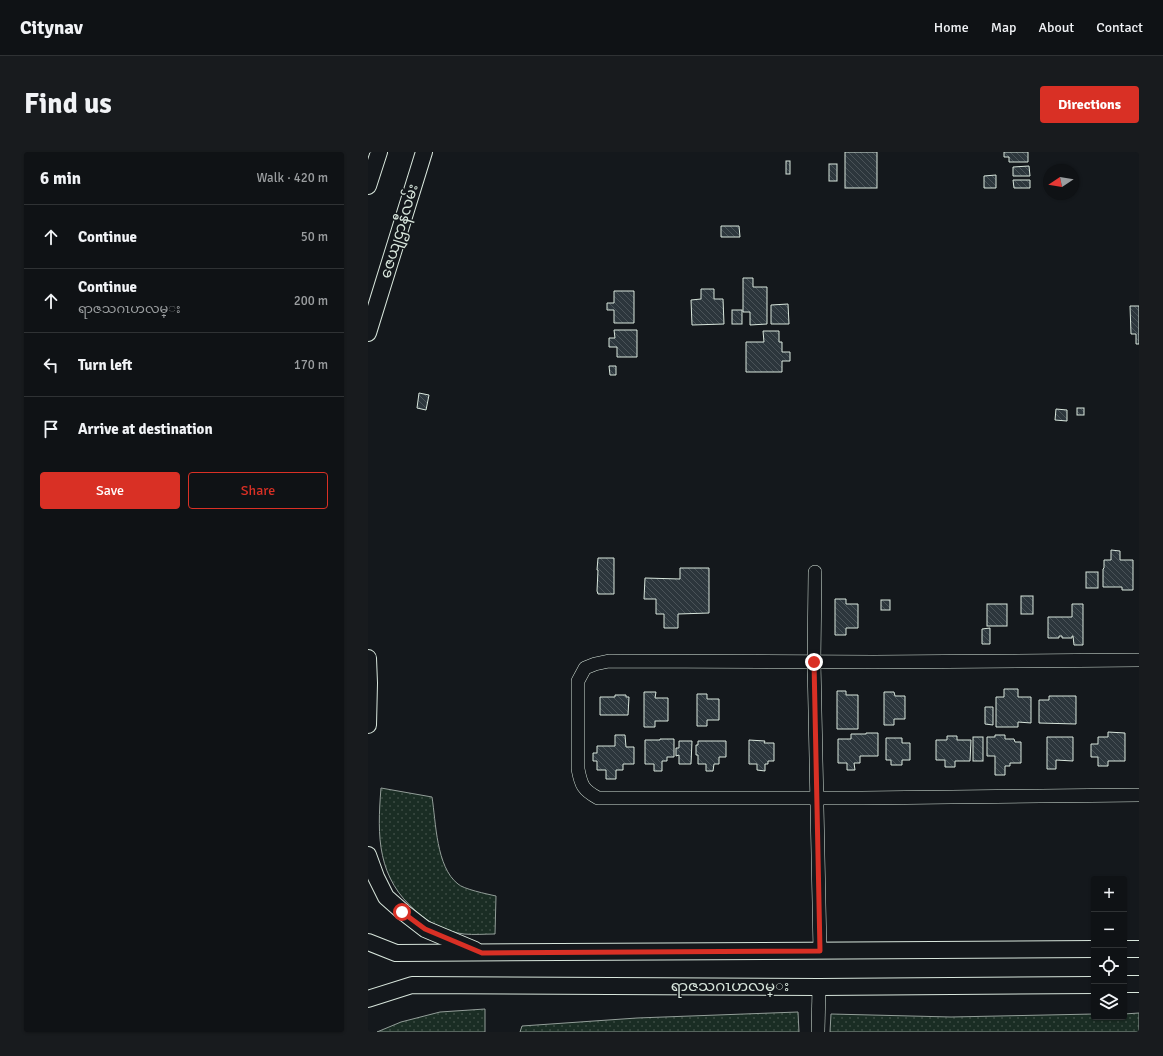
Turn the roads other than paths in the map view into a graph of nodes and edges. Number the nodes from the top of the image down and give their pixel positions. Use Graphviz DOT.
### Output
graph roads {
  1 [pos="379,152"];
  2 [pos="424,152"];
  3 [pos="368,186"];
  4 [pos="368,333"];
  5 [pos="815,572"];
  6 [pos="368,658"];
  7 [pos="1139,660"];
  8 [pos="814,662"];
  9 [pos="368,725"];
  10 [pos="1139,795"];
  11 [pos="816,798"];
  12 [pos="368,855"];
  13 [pos="368,942"];
  14 [pos="1091,949"];
  15 [pos="1127,949"];
  16 [pos="1139,949"];
  17 [pos="820,951"];
  18 [pos="482,953"];
  19 [pos="1127,984"];
  20 [pos="1139,984"];
  21 [pos="1091,985"];
  22 [pos="818,987"];
  23 [pos="368,999"];
  24 [pos="818,1032"];
  1 -- 3 [label="main road"];
  2 -- 4 [label="main road, ဇေယျဌာနီလမ်း"];
  5 -- 8 [label="street"];
  6 -- 9 [label="main road"];
  7 -- 8 [label="street"];
  8 -- 11 [label="street"];
  8 -- 11 [label="street"];
  10 -- 11 [label="street"];
  11 -- 17 [label="street"];
  12 -- 18 [label="main road"];
  13 -- 18 [label="main road"];
  14 -- 17 [label="main road"];
  15 -- 16 [label="main road"];
  17 -- 18 [label="main road"];
  19 -- 20 [label="main road"];
  21 -- 22 [label="main road, ရာဇသဂၤဟလမ္း"];
  22 -- 23 [label="main road, ရာဇသဂၤဟလမ္း"];
  22 -- 24 [label="street"];
}
